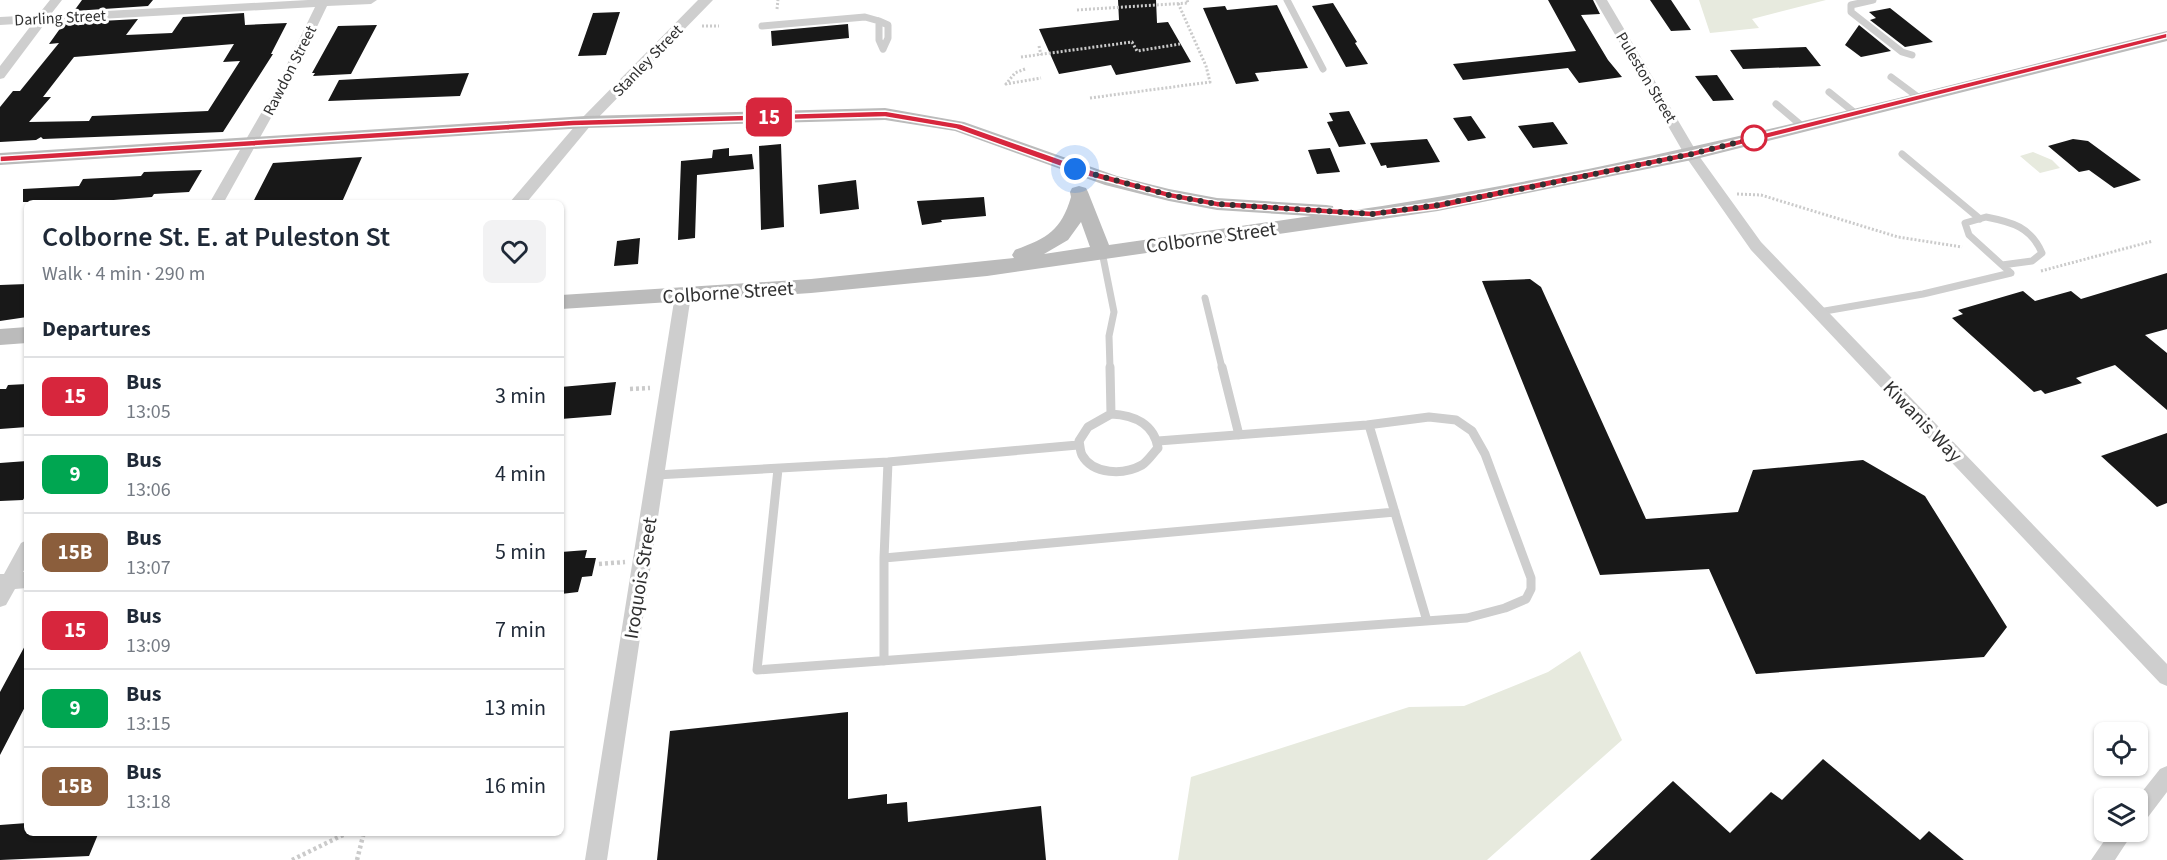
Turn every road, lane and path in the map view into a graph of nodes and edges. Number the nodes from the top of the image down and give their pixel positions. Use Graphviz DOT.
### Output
graph roads {
  1 [pos="56,0"];
  2 [pos="371,0"];
  3 [pos="706,0"];
  4 [pos="778,0"];
  5 [pos="1188,0"];
  6 [pos="1287,0"];
  7 [pos="1601,0"];
  8 [pos="1873,0"];
  9 [pos="324,1"];
  10 [pos="1178,3"];
  11 [pos="777,9"];
  12 [pos="1077,10"];
  13 [pos="41,19"];
  14 [pos="0,21"];
  15 [pos="762,26"];
  16 [pos="2167,36"];
  17 [pos="1180,44"];
  18 [pos="1039,46"];
  19 [pos="883,49"];
  20 [pos="1041,55"];
  21 [pos="1912,55"];
  22 [pos="1022,57"];
  23 [pos="1025,69"];
  24 [pos="1323,69"];
  25 [pos="0,75"];
  26 [pos="1891,77"];
  27 [pos="1041,78"];
  28 [pos="1829,92"];
  29 [pos="1918,97"];
  30 [pos="1090,98"];
  31 [pos="1776,104"];
  32 [pos="1855,113"];
  33 [pos="586,122"];
  34 [pos="1803,126"];
  35 [pos="252,142"];
  36 [pos="1692,154"];
  37 [pos="1902,154"];
  38 [pos="0,159"];
  39 [pos="1057,163"];
  40 [pos="1717,192"];
  41 [pos="1081,196"];
  42 [pos="218,200"];
  43 [pos="520,200"];
  44 [pos="1372,214"];
  45 [pos="1980,219"];
  46 [pos="2153,241"];
  47 [pos="1986,251"];
  48 [pos="1102,252"];
  49 [pos="2032,261"];
  50 [pos="2002,265"];
  51 [pos="987,269"];
  52 [pos="683,295"];
  53 [pos="1205,298"];
  54 [pos="564,303"];
  55 [pos="1819,312"];
  56 [pos="24,335"];
  57 [pos="0,337"];
  58 [pos="1111,414"];
  59 [pos="1370,425"];
  60 [pos="1239,435"];
  61 [pos="1158,441"];
  62 [pos="1078,445"];
  63 [pos="888,462"];
  64 [pos="778,469"];
  65 [pos="656,475"];
  66 [pos="1395,512"];
  67 [pos="24,555"];
  68 [pos="884,558"];
  69 [pos="12,581"];
  70 [pos="0,599"];
  71 [pos="1427,621"];
  72 [pos="884,661"];
  73 [pos="2167,677"];
  74 [pos="2167,776"];
  75 [pos="2148,801"];
  76 [pos="341,836"];
  77 [pos="363,836"];
  78 [pos="2116,842"];
  79 [pos="292,860"];
  80 [pos="357,860"];
  81 [pos="596,860"];
  82 [pos="2102,860"];
  1 -- 13 [label="street"];
  2 -- 9 [label="street, Darling Street"];
  3 -- 33 [label="street, Stanley Street"];
  4 -- 11 [label="path"];
  5 -- 10 [label="path"];
  6 -- 24 [label="lane"];
  7 -- 36 [label="street, Puleston Street"];
  8 -- 21 [label="lane"];
  9 -- 13 [label="street, Darling Street"];
  9 -- 35 [label="street, Rawdon Street"];
  10 -- 12 [label="path"];
  10 -- 30 [label="path"];
  13 -- 14 [label="street, Darling Street"];
  13 -- 25 [label="street"];
  15 -- 19 [label="lane"];
  16 -- 29 [label="main road, Colborne Street"];
  17 -- 20 [label="path"];
  18 -- 20 [label="path"];
  20 -- 22 [label="path"];
  23 -- 27 [label="path"];
  26 -- 29 [label="lane"];
  28 -- 32 [label="lane"];
  29 -- 32 [label="main road, Colborne Street"];
  31 -- 34 [label="lane"];
  32 -- 34 [label="main road, Colborne Street"];
  33 -- 35 [label="main road"];
  33 -- 39 [label="main road"];
  33 -- 43 [label="street, Stanley Street"];
  34 -- 36 [label="main road, Colborne Street"];
  35 -- 38 [label="main road"];
  35 -- 42 [label="street, Rawdon Street"];
  36 -- 40 [label="street, Kiwanis Way"];
  36 -- 44 [label="main road, Colborne Street"];
  37 -- 45 [label="lane"];
  39 -- 41 [label="main road"];
  39 -- 44 [label="main road"];
  40 -- 47 [label="path"];
  40 -- 55 [label="street, Kiwanis Way"];
  41 -- 48 [label="main road"];
  41 -- 51 [label="main road"];
  44 -- 48 [label="main road, Colborne Street"];
  45 -- 47 [label="lane"];
  45 -- 49 [label="lane"];
  46 -- 49 [label="path"];
  47 -- 50 [label="lane"];
  48 -- 51 [label="main road, Colborne Street"];
  48 -- 58 [label="lane"];
  49 -- 50 [label="lane"];
  50 -- 55 [label="lane"];
  51 -- 52 [label="main road, Colborne Street"];
  52 -- 54 [label="main road, Colborne Street"];
  52 -- 65 [label="street, Iroquois Street"];
  53 -- 60 [label="lane"];
  55 -- 73 [label="street, Kiwanis Way"];
  56 -- 57 [label="main road"];
  58 -- 61 [label="lane"];
  58 -- 62 [label="lane"];
  59 -- 60 [label="lane"];
  59 -- 66 [label="lane"];
  59 -- 71 [label="lane"];
  60 -- 61 [label="lane"];
  61 -- 62 [label="lane"];
  62 -- 63 [label="lane"];
  63 -- 64 [label="lane"];
  63 -- 68 [label="lane"];
  64 -- 65 [label="lane"];
  64 -- 72 [label="lane"];
  65 -- 81 [label="street, Iroquois Street"];
  66 -- 68 [label="lane"];
  66 -- 71 [label="lane"];
  67 -- 69 [label="street"];
  68 -- 72 [label="lane"];
  69 -- 70 [label="street"];
  71 -- 72 [label="lane"];
  74 -- 75 [label="street"];
  76 -- 79 [label="path"];
  77 -- 80 [label="path"];
  78 -- 82 [label="street"];
}
